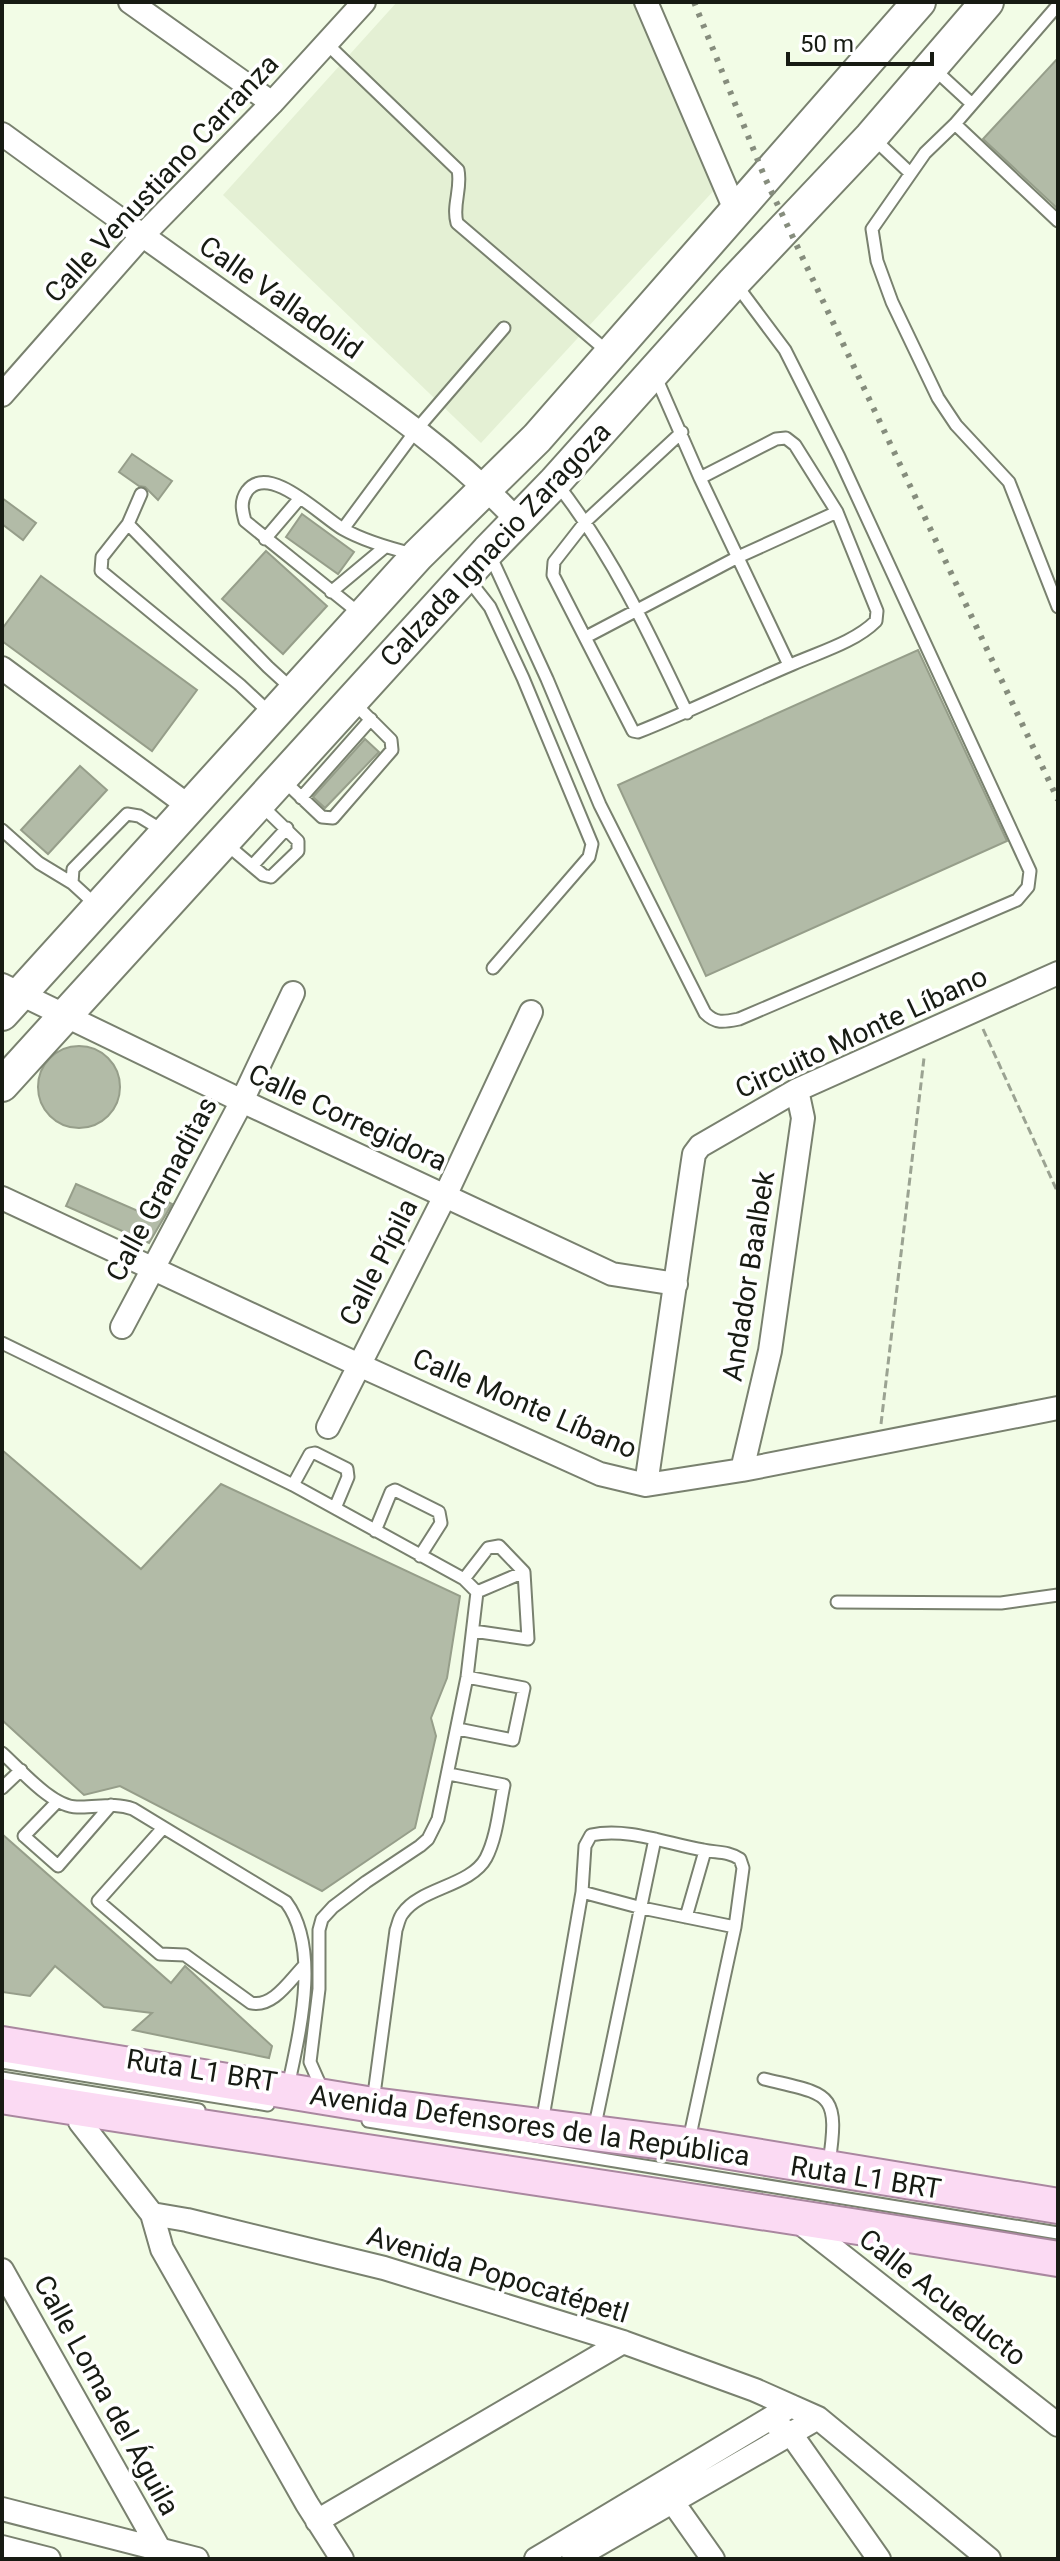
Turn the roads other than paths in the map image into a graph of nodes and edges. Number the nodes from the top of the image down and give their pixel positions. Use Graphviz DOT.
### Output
graph roads {
  1 [pos="130,2"];
  2 [pos="364,2"];
  3 [pos="646,2"];
  4 [pos="919,2"];
  5 [pos="987,2"];
  6 [pos="1058,5"];
  7 [pos="327,44"];
  8 [pos="931,66"];
  9 [pos="272,103"];
  10 [pos="972,104"];
  11 [pos="955,124"];
  12 [pos="2,134"];
  13 [pos="871,137"];
  14 [pos="909,172"];
  15 [pos="736,212"];
  16 [pos="1058,221"];
  17 [pos="142,236"];
  18 [pos="734,282"];
  19 [pos="504,328"];
  20 [pos="611,354"];
  21 [pos="654,372"];
  22 [pos="2,395"];
  23 [pos="417,429"];
  24 [pos="682,432"];
  25 [pos="537,438"];
  26 [pos="700,478"];
  27 [pos="555,482"];
  28 [pos="487,488"];
  29 [pos="141,494"];
  30 [pos="300,498"];
  31 [pos="524,512"];
  32 [pos="837,512"];
  33 [pos="586,521"];
  34 [pos="128,524"];
  35 [pos="343,529"];
  36 [pos="265,539"];
  37 [pos="385,547"];
  38 [pos="488,551"];
  39 [pos="418,555"];
  40 [pos="738,557"];
  41 [pos="465,575"];
  42 [pos="331,592"];
  43 [pos="1058,607"];
  44 [pos="638,611"];
  45 [pos="363,616"];
  46 [pos="586,637"];
  47 [pos="789,665"];
  48 [pos="2,668"];
  49 [pos="295,691"];
  50 [pos="362,710"];
  51 [pos="687,713"];
  52 [pos="272,716"];
  53 [pos="291,788"];
  54 [pos="260,803"];
  55 [pos="190,807"];
  56 [pos="287,828"];
  57 [pos="2,830"];
  58 [pos="166,833"];
  59 [pos="224,842"];
  60 [pos="252,866"];
  61 [pos="72,883"];
  62 [pos="99,908"];
  63 [pos="493,968"];
  64 [pos="1058,973"];
  65 [pos="293,993"];
  66 [pos="9,998"];
  67 [pos="531,1012"];
  68 [pos="65,1016"];
  69 [pos="2,1085"];
  70 [pos="797,1090"];
  71 [pos="242,1101"];
  72 [pos="445,1196"];
  73 [pos="2,1198"];
  74 [pos="152,1269"];
  75 [pos="676,1284"];
  76 [pos="122,1327"];
  77 [pos="2,1343"];
  78 [pos="359,1365"];
  79 [pos="1058,1408"];
  80 [pos="328,1427"];
  81 [pos="742,1470"];
  82 [pos="293,1485"];
  83 [pos="646,1485"];
  84 [pos="335,1508"];
  85 [pos="375,1531"];
  86 [pos="420,1556"];
  87 [pos="524,1572"];
  88 [pos="464,1579"];
  89 [pos="477,1592"];
  90 [pos="1058,1595"];
  91 [pos="837,1602"];
  92 [pos="473,1631"];
  93 [pos="467,1677"];
  94 [pos="458,1729"];
  95 [pos="2,1753"];
  96 [pos="21,1770"];
  97 [pos="449,1774"];
  98 [pos="2,1788"];
  99 [pos="57,1802"];
  100 [pos="111,1805"];
  101 [pos="163,1828"];
  102 [pos="655,1839"];
  103 [pos="705,1851"];
  104 [pos="582,1892"];
  105 [pos="642,1908"];
  106 [pos="686,1917"];
  107 [pos="735,1927"];
  108 [pos="304,1966"];
  109 [pos="2,2044"];
  110 [pos="2,2062"];
  111 [pos="2,2078"];
  112 [pos="764,2079"];
  113 [pos="2,2096"];
  114 [pos="328,2097"];
  115 [pos="285,2100"];
  116 [pos="219,2113"];
  117 [pos="367,2113"];
  118 [pos="80,2122"];
  119 [pos="542,2128"];
  120 [pos="593,2135"];
  121 [pos="688,2145"];
  122 [pos="828,2168"];
  123 [pos="592,2173"];
  124 [pos="1058,2206"];
  125 [pos="152,2214"];
  126 [pos="791,2215"];
  127 [pos="1058,2233"];
  128 [pos="1058,2248"];
  129 [pos="1058,2259"];
  130 [pos="2,2270"];
  131 [pos="623,2342"];
  132 [pos="791,2406"];
  133 [pos="767,2418"];
  134 [pos="818,2418"];
  135 [pos="1058,2425"];
  136 [pos="791,2434"];
  137 [pos="672,2501"];
  138 [pos="2,2509"];
  139 [pos="317,2521"];
  140 [pos="9,2549"];
  141 [pos="160,2550"];
  142 [pos="49,2559"];
  143 [pos="197,2559"];
  144 [pos="342,2559"];
  145 [pos="536,2559"];
  146 [pos="573,2559"];
  147 [pos="713,2559"];
  148 [pos="879,2559"];
  149 [pos="989,2559"];
  1 -- 9 [label="street"];
  2 -- 7 [label="street, Calle Venustiano Carranza"];
  3 -- 15 [label="street"];
  4 -- 15 [label="main road, Calzada Ignacio Zaragoza"];
  5 -- 8 [label="main road, Calzada Ignacio Zaragoza"];
  6 -- 10 [label="lane"];
  7 -- 9 [label="street, Calle Venustiano Carranza"];
  7 -- 20 [label="lane"];
  8 -- 10 [label="lane"];
  8 -- 13 [label="main road, Calzada Ignacio Zaragoza"];
  9 -- 17 [label="street, Calle Venustiano Carranza"];
  10 -- 11 [label="lane"];
  11 -- 14 [label="lane"];
  11 -- 16 [label="lane"];
  12 -- 17 [label="street, Calle Valladolid"];
  13 -- 14 [label="lane"];
  13 -- 18 [label="main road, Calzada Ignacio Zaragoza"];
  14 -- 43 [label="lane"];
  15 -- 20 [label="main road, Calzada Ignacio Zaragoza"];
  17 -- 22 [label="street, Calle Venustiano Carranza"];
  17 -- 23 [label="street, Calle Valladolid"];
  18 -- 21 [label="main road, Calzada Ignacio Zaragoza"];
  18 -- 38 [label="lane"];
  19 -- 23 [label="lane"];
  20 -- 25 [label="main road, Calzada Ignacio Zaragoza"];
  21 -- 24 [label="lane"];
  21 -- 27 [label="main road, Calzada Ignacio Zaragoza"];
  23 -- 28 [label="street, Calle Valladolid"];
  23 -- 35 [label="lane"];
  24 -- 26 [label="lane"];
  24 -- 33 [label="lane"];
  25 -- 28 [label="main road, Calzada Ignacio Zaragoza"];
  25 -- 31 [label="main road"];
  26 -- 32 [label="lane"];
  26 -- 40 [label="lane"];
  27 -- 31 [label="main road, Calzada Ignacio Zaragoza"];
  27 -- 33 [label="lane"];
  28 -- 31 [label="street, Calle Valladolid"];
  28 -- 39 [label="main road, Calzada Ignacio Zaragoza"];
  29 -- 34 [label="lane"];
  30 -- 35 [label="lane"];
  30 -- 36 [label="lane"];
  30 -- 36 [label="lane"];
  31 -- 38 [label="main road, Calzada Ignacio Zaragoza"];
  32 -- 40 [label="lane"];
  32 -- 47 [label="lane"];
  33 -- 44 [label="lane"];
  33 -- 46 [label="lane"];
  34 -- 49 [label="lane"];
  34 -- 52 [label="lane"];
  35 -- 37 [label="lane"];
  36 -- 42 [label="lane"];
  37 -- 39 [label="lane"];
  37 -- 42 [label="lane"];
  38 -- 41 [label="main road, Calzada Ignacio Zaragoza"];
  39 -- 45 [label="main road, Calzada Ignacio Zaragoza"];
  40 -- 44 [label="lane"];
  40 -- 47 [label="lane"];
  41 -- 50 [label="main road, Calzada Ignacio Zaragoza"];
  41 -- 63 [label="lane"];
  42 -- 45 [label="lane"];
  44 -- 46 [label="lane"];
  44 -- 51 [label="lane"];
  45 -- 49 [label="main road, Calzada Ignacio Zaragoza"];
  46 -- 51 [label="lane"];
  47 -- 51 [label="lane"];
  48 -- 55 [label="street"];
  49 -- 52 [label="main road, Calzada Ignacio Zaragoza"];
  50 -- 53 [label="main road, Calzada Ignacio Zaragoza"];
  50 -- 53 [label="lane"];
  52 -- 55 [label="main road, Calzada Ignacio Zaragoza"];
  53 -- 54 [label="main road, Calzada Ignacio Zaragoza"];
  54 -- 56 [label="lane"];
  54 -- 59 [label="main road, Calzada Ignacio Zaragoza"];
  55 -- 58 [label="main road, Calzada Ignacio Zaragoza"];
  56 -- 60 [label="lane"];
  56 -- 60 [label="lane"];
  57 -- 61 [label="lane"];
  58 -- 61 [label="lane"];
  58 -- 62 [label="main road, Calzada Ignacio Zaragoza"];
  59 -- 60 [label="lane"];
  59 -- 68 [label="main road, Calzada Ignacio Zaragoza"];
  61 -- 62 [label="lane"];
  62 -- 66 [label="main road, Calzada Ignacio Zaragoza"];
  64 -- 70 [label="street, Circuito Monte Líbano"];
  65 -- 71 [label="street, Calle Granaditas"];
  66 -- 68 [label="street, Calle Corregidora"];
  67 -- 72 [label="street, Calle Pípila"];
  68 -- 69 [label="main road, Calzada Ignacio Zaragoza"];
  68 -- 71 [label="street, Calle Corregidora"];
  70 -- 75 [label="street, Circuito Monte Líbano"];
  70 -- 81 [label="street, Andador Baalbek"];
  71 -- 72 [label="street, Calle Corregidora"];
  71 -- 74 [label="street, Calle Granaditas"];
  72 -- 75 [label="street, Calle Corregidora"];
  72 -- 78 [label="street, Calle Pípila"];
  73 -- 74 [label="street, Calle Monte Líbano"];
  74 -- 76 [label="street, Calle Granaditas"];
  74 -- 78 [label="street, Calle Monte Líbano"];
  75 -- 83 [label="street, Circuito Monte Líbano"];
  77 -- 82 [label="lane"];
  78 -- 80 [label="street, Calle Pípila"];
  78 -- 83 [label="street, Calle Monte Líbano"];
  79 -- 81 [label="street, Calle Monte Líbano"];
  81 -- 83 [label="street, Calle Monte Líbano"];
  82 -- 84 [label="lane"];
  82 -- 84 [label="lane"];
  84 -- 85 [label="lane"];
  85 -- 86 [label="lane"];
  85 -- 86 [label="lane"];
  86 -- 88 [label="lane"];
  87 -- 88 [label="lane"];
  87 -- 89 [label="lane"];
  87 -- 92 [label="lane"];
  88 -- 89 [label="lane"];
  89 -- 92 [label="lane"];
  90 -- 91 [label="lane"];
  92 -- 93 [label="lane"];
  93 -- 94 [label="lane"];
  93 -- 94 [label="lane"];
  94 -- 97 [label="lane"];
  95 -- 96 [label="lane"];
  96 -- 98 [label="lane"];
  96 -- 99 [label="lane"];
  97 -- 114 [label="lane"];
  97 -- 117 [label="lane"];
  99 -- 100 [label="lane"];
  99 -- 100 [label="lane"];
  100 -- 101 [label="lane"];
  101 -- 108 [label="lane"];
  101 -- 108 [label="lane"];
  102 -- 103 [label="lane"];
  102 -- 104 [label="lane"];
  102 -- 105 [label="lane"];
  103 -- 106 [label="lane"];
  103 -- 107 [label="lane"];
  104 -- 105 [label="lane"];
  104 -- 119 [label="lane"];
  105 -- 106 [label="lane"];
  105 -- 120 [label="lane"];
  106 -- 107 [label="lane"];
  107 -- 121 [label="lane"];
  108 -- 115 [label="lane"];
  109 -- 115 [label="main road, Avenida Defensores de la República"];
  110 -- 115 [label="lane, Ruta L1 BRT"];
  111 -- 116 [label="lane, Ruta L1 BRT"];
  112 -- 122 [label="lane"];
  113 -- 126 [label="main road, Avenida Defensores de la República"];
  114 -- 115 [label="main road, Avenida Defensores de la República"];
  114 -- 117 [label="main road, Avenida Defensores de la República"];
  117 -- 119 [label="main road, Avenida Defensores de la República"];
  117 -- 127 [label="lane, Ruta L1 BRT"];
  118 -- 125 [label="street"];
  119 -- 120 [label="main road, Avenida Defensores de la República"];
  120 -- 121 [label="main road, Avenida Defensores de la República"];
  121 -- 122 [label="main road, Avenida Defensores de la República"];
  122 -- 124 [label="main road, Avenida Defensores de la República"];
  123 -- 128 [label="lane, Ruta L1 BRT"];
  125 -- 131 [label="street, Avenida Popocatépetl"];
  125 -- 139 [label="street"];
  126 -- 129 [label="main road, Avenida Defensores de la República"];
  126 -- 135 [label="street, Calle Acueducto"];
  130 -- 141 [label="street, Calle Loma del Águila"];
  131 -- 132 [label="street, Avenida Popocatépetl"];
  131 -- 139 [label="street"];
  132 -- 133 [label="street"];
  132 -- 134 [label="street, Avenida Popocatépetl"];
  133 -- 136 [label="street"];
  133 -- 145 [label="street"];
  134 -- 136 [label="street"];
  134 -- 149 [label="street, Avenida Popocatépetl"];
  136 -- 137 [label="street"];
  136 -- 148 [label="street"];
  137 -- 146 [label="street"];
  137 -- 147 [label="street"];
  138 -- 141 [label="street"];
  139 -- 144 [label="street"];
  140 -- 142 [label="street"];
  141 -- 143 [label="street"];
}
